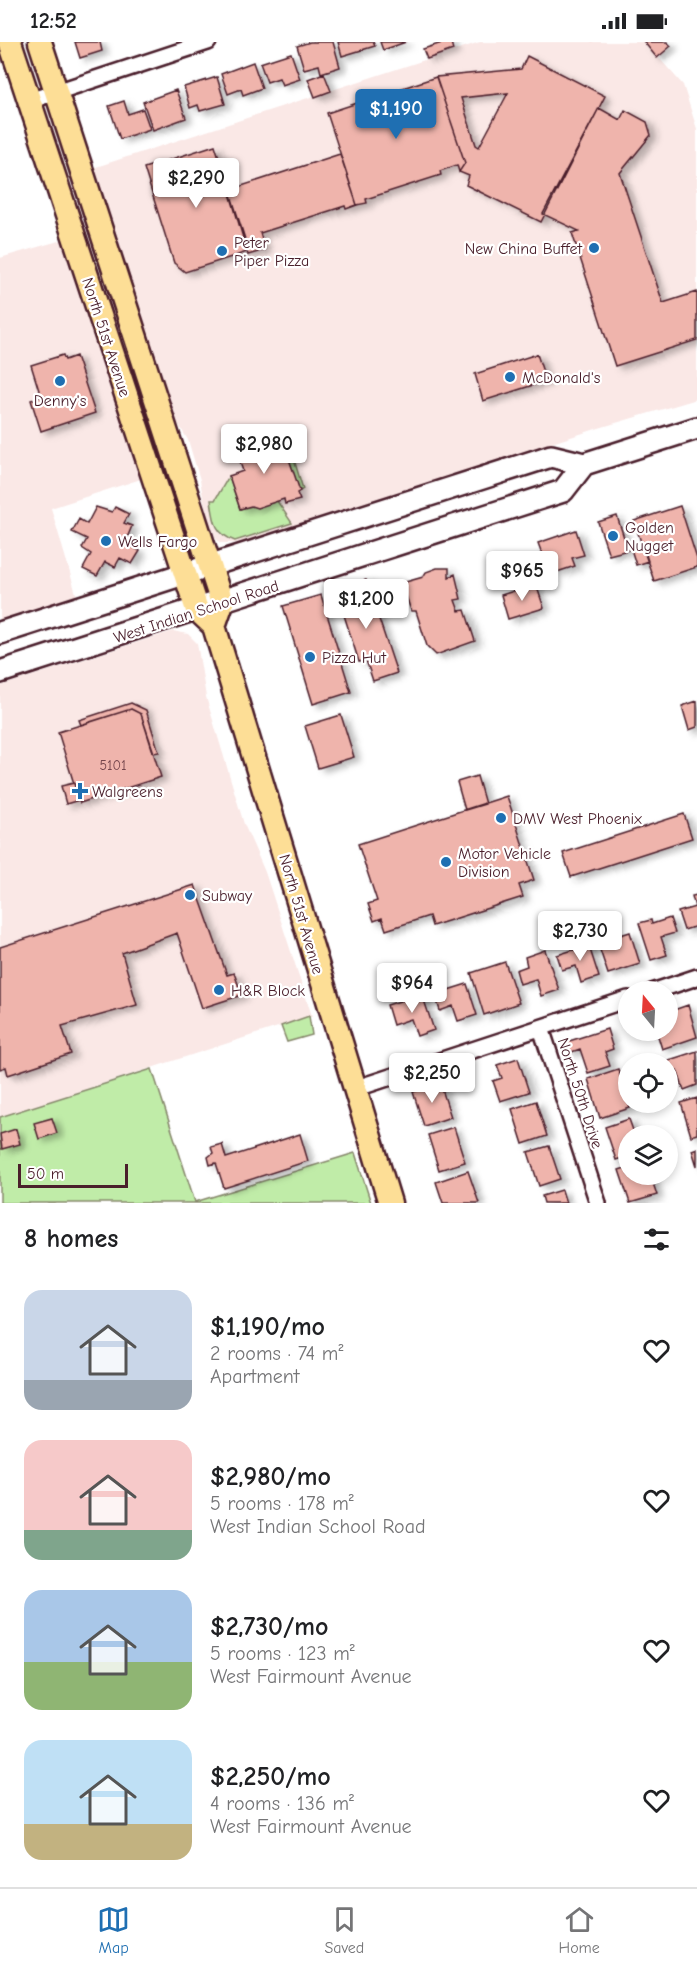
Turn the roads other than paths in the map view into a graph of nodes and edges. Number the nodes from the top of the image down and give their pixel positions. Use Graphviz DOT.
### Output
graph roads {
  1 [pos="10,42"];
  2 [pos="40,42"];
  3 [pos="208,42"];
  4 [pos="57,92"];
  5 [pos="29,101"];
  6 [pos="697,428"];
  7 [pos="584,464"];
  8 [pos="209,566"];
  9 [pos="185,574"];
  10 [pos="222,603"];
  11 [pos="197,610"];
  12 [pos="214,626"];
  13 [pos="0,633"];
  14 [pos="0,672"];
  15 [pos="697,977"];
  16 [pos="678,983"];
  17 [pos="618,1002"];
  18 [pos="541,1028"];
  19 [pos="354,1089"];
  20 [pos="390,1203"];
  21 [pos="598,1203"];
  1 -- 5 [label="main road, North 51st Avenue"];
  2 -- 4 [label="main road, North 51st Avenue"];
  3 -- 4 [label="street"];
  4 -- 5 [label="street"];
  4 -- 8 [label="main road, North 51st Avenue"];
  5 -- 9 [label="main road, North 51st Avenue"];
  6 -- 7 [label="main road"];
  7 -- 8 [label="main road"];
  7 -- 10 [label="main road, West Indian School Road"];
  8 -- 9 [label="main road"];
  8 -- 10 [label="main road, North 51st Avenue"];
  9 -- 11 [label="main road, North 51st Avenue"];
  9 -- 13 [label="main road"];
  10 -- 11 [label="main road, West Indian School Road"];
  10 -- 12 [label="main road"];
  11 -- 12 [label="main road, North 51st Avenue"];
  11 -- 14 [label="main road, West Indian School Road"];
  12 -- 19 [label="main road, North 51st Avenue"];
  15 -- 16 [label="street"];
  17 -- 18 [label="street"];
  18 -- 19 [label="street"];
  18 -- 21 [label="street, North 50th Drive"];
  19 -- 20 [label="main road, North 51st Avenue"];
}
